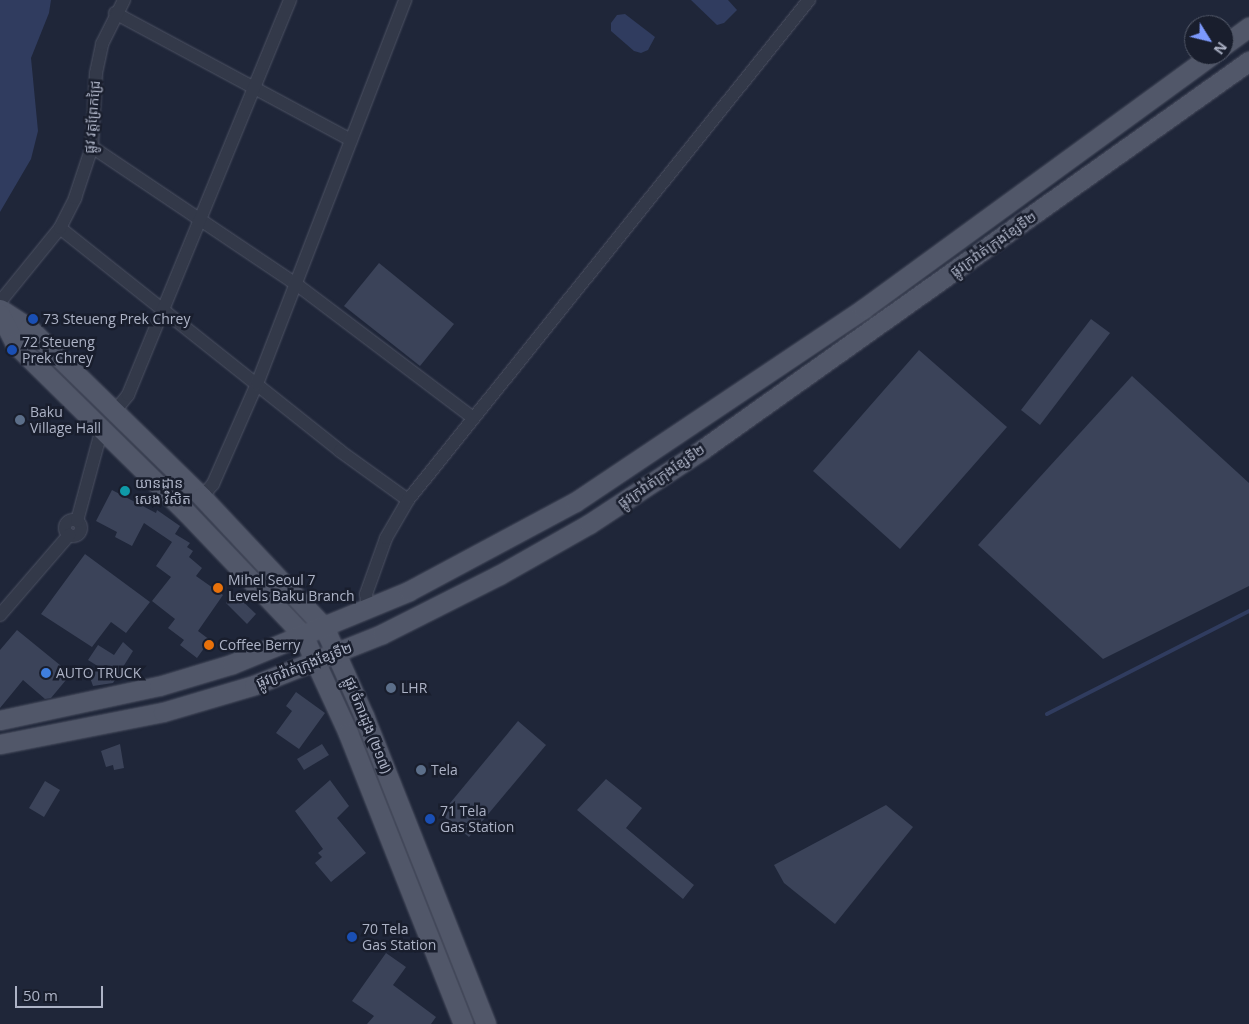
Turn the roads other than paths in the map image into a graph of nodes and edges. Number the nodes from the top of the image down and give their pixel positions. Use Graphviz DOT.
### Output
graph roads {
  1 [pos="124,0"];
  2 [pos="290,0"];
  3 [pos="405,0"];
  4 [pos="809,0"];
  5 [pos="115,14"];
  6 [pos="1249,27"];
  7 [pos="1234,38"];
  8 [pos="1249,61"];
  9 [pos="1196,65"];
  10 [pos="255,87"];
  11 [pos="351,140"];
  12 [pos="92,147"];
  13 [pos="202,219"];
  14 [pos="60,228"];
  15 [pos="296,284"];
  16 [pos="0,302"];
  17 [pos="0,309"];
  18 [pos="163,310"];
  19 [pos="0,314"];
  20 [pos="776,368"];
  21 [pos="257,384"];
  22 [pos="791,388"];
  23 [pos="115,411"];
  24 [pos="472,417"];
  25 [pos="101,432"];
  26 [pos="202,497"];
  27 [pos="408,500"];
  28 [pos="368,610"];
  29 [pos="0,615"];
  30 [pos="324,627"];
  31 [pos="303,635"];
  32 [pos="338,653"];
  33 [pos="316,661"];
  34 [pos="0,720"];
  35 [pos="0,744"];
  36 [pos="463,1024"];
  37 [pos="486,1024"];
  1 -- 5 [label="street, ផ្លូវ វត្តព្រែកជ្រៃ"];
  2 -- 10 [label="street"];
  3 -- 11 [label="street"];
  4 -- 24 [label="street"];
  5 -- 10 [label="street"];
  5 -- 12 [label="street, ផ្លូវ វត្តព្រែកជ្រៃ"];
  6 -- 7 [label="main road"];
  8 -- 22 [label="main road, ផ្លូវក្រវ៉ាត់ក្រុងខ្សែទី២"];
  9 -- 20 [label="main road, ផ្លូវក្រវ៉ាត់ក្រុងខ្សែទី២"];
  10 -- 11 [label="street"];
  10 -- 13 [label="street"];
  11 -- 15 [label="street"];
  12 -- 13 [label="street"];
  12 -- 14 [label="street, ផ្លូវ វត្តព្រែកជ្រៃ"];
  13 -- 15 [label="street"];
  13 -- 18 [label="street"];
  14 -- 16 [label="street, ផ្លូវ វត្តព្រែកជ្រៃ"];
  14 -- 18 [label="street"];
  15 -- 21 [label="street"];
  15 -- 24 [label="street"];
  17 -- 23 [label="main road, ផ្លូវ ចំការដូង (២១៧)"];
  18 -- 21 [label="street"];
  18 -- 23 [label="street"];
  19 -- 25 [label="main road, ផ្លូវ ចំការដូង (២១៧)"];
  20 -- 22 [label="main road"];
  20 -- 28 [label="main road, ផ្លូវក្រវ៉ាត់ក្រុងខ្សែទី២"];
  21 -- 26 [label="street"];
  21 -- 27 [label="street"];
  22 -- 32 [label="main road, ផ្លូវក្រវ៉ាត់ក្រុងខ្សែទី២"];
  23 -- 26 [label="main road, ផ្លូវ ចំការដូង (២១៧)"];
  24 -- 27 [label="street"];
  25 -- 29 [label="street"];
  25 -- 31 [label="main road, ផ្លូវ ចំការដូង (២១៧)"];
  26 -- 30 [label="main road, ផ្លូវ ចំការដូង (២១៧)"];
  27 -- 28 [label="street"];
  28 -- 30 [label="main road, ផ្លូវក្រវ៉ាត់ក្រុងខ្សែទី២"];
  30 -- 31 [label="main road, ផ្លូវក្រវ៉ាត់ក្រុងខ្សែទី២"];
  30 -- 32 [label="main road, ផ្លូវ ចំការដូង (២១៧)"];
  31 -- 33 [label="main road, ផ្លូវ ចំការដូង (២១៧)"];
  31 -- 34 [label="main road, ផ្លូវក្រវ៉ាត់ក្រុងខ្សែទី២"];
  32 -- 33 [label="main road, ផ្លូវក្រវ៉ាត់ក្រុងខ្សែទី២"];
  32 -- 37 [label="main road, ផ្លូវ ចំការដូង (២១៧)"];
  33 -- 35 [label="main road, ផ្លូវក្រវ៉ាត់ក្រុងខ្សែទី២"];
  33 -- 36 [label="main road, ផ្លូវ ចំការដូង (២១៧)"];
}
